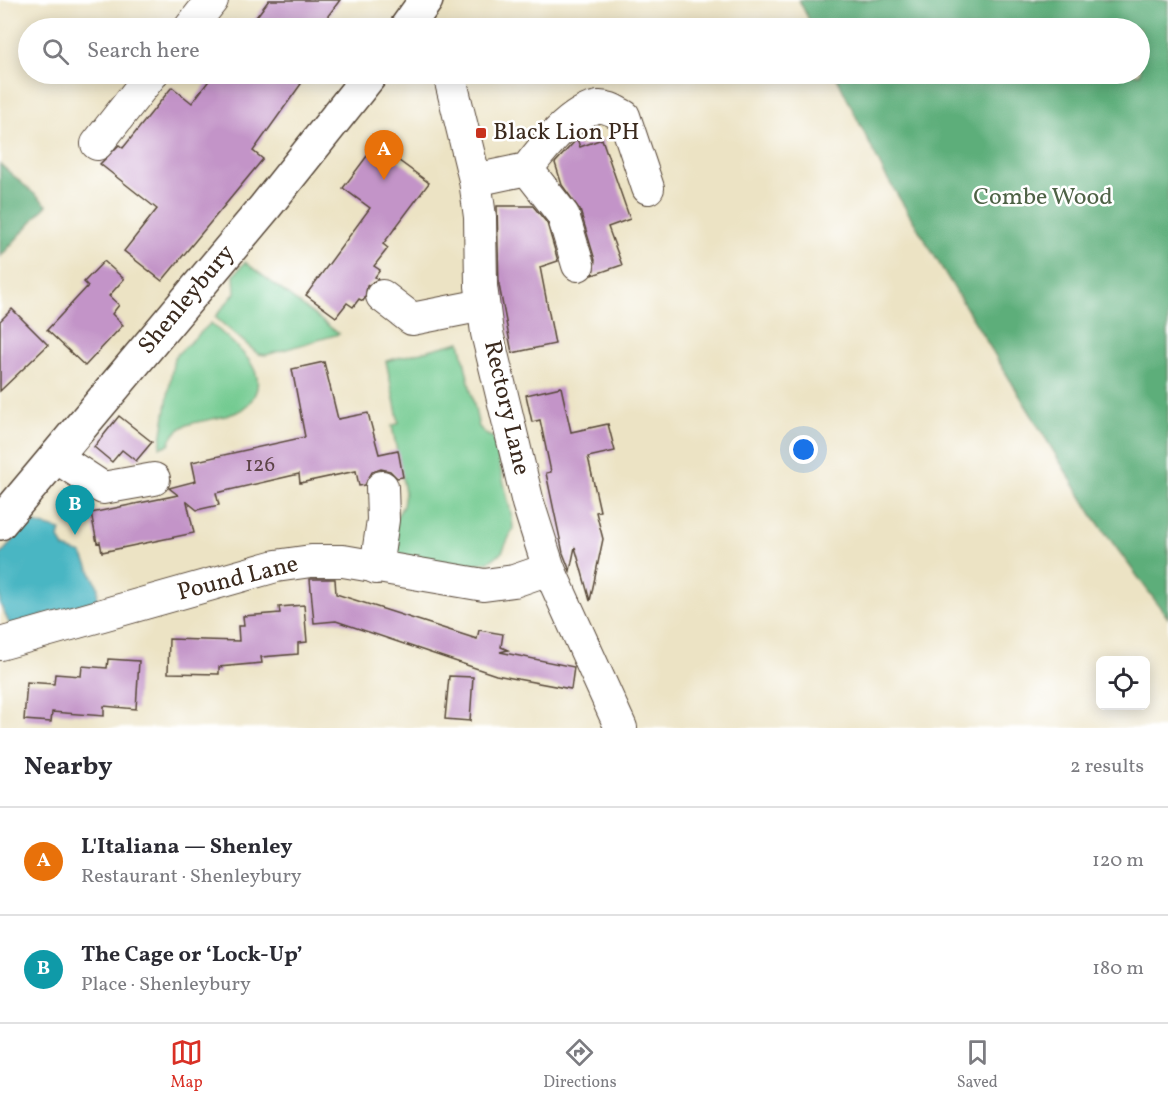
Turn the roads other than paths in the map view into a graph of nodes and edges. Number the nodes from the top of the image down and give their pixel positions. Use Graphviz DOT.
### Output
graph roads {
  1 [pos="212,0"];
  2 [pos="198,18"];
  3 [pos="144,84"];
  4 [pos="363,84"];
  5 [pos="451,84"];
  6 [pos="97,144"];
  7 [pos="527,169"];
  8 [pos="475,180"];
  9 [pos="648,188"];
  10 [pos="578,265"];
  11 [pos="382,296"];
  12 [pos="483,305"];
  13 [pos="56,457"];
  14 [pos="154,479"];
  15 [pos="382,487"];
  16 [pos="0,523"];
  17 [pos="376,568"];
  18 [pos="549,569"];
  19 [pos="0,644"];
  20 [pos="621,728"];
  1 -- 2 [label="street"];
  3 -- 6 [label="street"];
  4 -- 13 [label="main road, Shenleybury"];
  5 -- 8 [label="street, Rectory Lane"];
  7 -- 8 [label="street"];
  7 -- 9 [label="street"];
  7 -- 10 [label="street"];
  8 -- 12 [label="street, Rectory Lane"];
  11 -- 12 [label="street"];
  12 -- 18 [label="street, Rectory Lane"];
  13 -- 14 [label="street"];
  13 -- 16 [label="main road, Shenleybury"];
  15 -- 17 [label="street"];
  17 -- 18 [label="street, Pound Lane"];
  17 -- 19 [label="street, Pound Lane"];
  18 -- 20 [label="street, Rectory Lane"];
}
